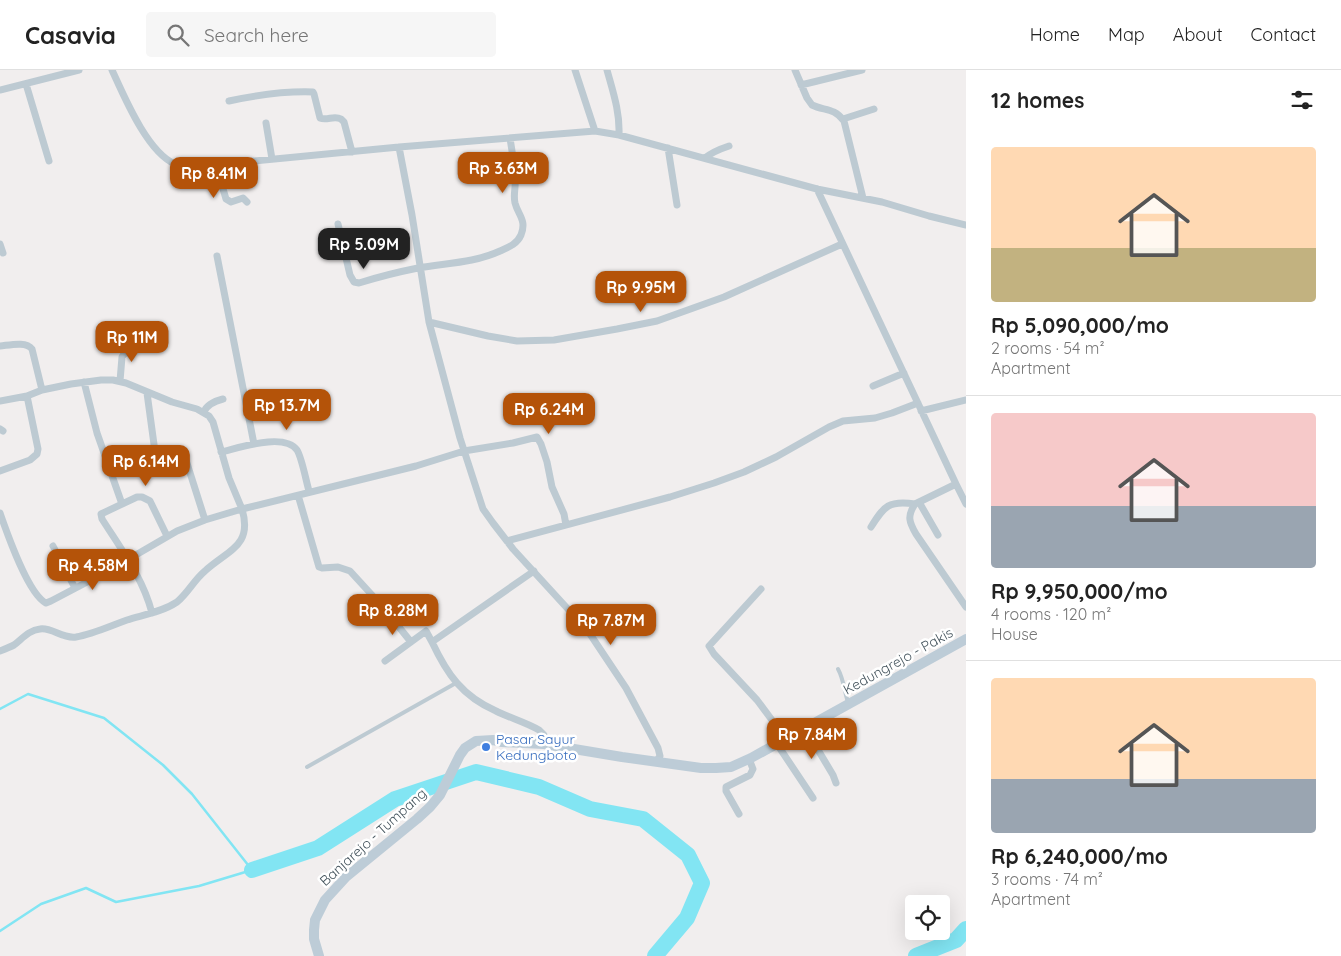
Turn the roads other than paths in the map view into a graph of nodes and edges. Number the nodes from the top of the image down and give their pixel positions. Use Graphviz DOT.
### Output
graph roads {
  1 [pos="79,70"];
  2 [pos="112,70"];
  3 [pos="575,70"];
  4 [pos="607,70"];
  5 [pos="795,70"];
  6 [pos="862,70"];
  7 [pos="26,84"];
  8 [pos="801,85"];
  9 [pos="0,90"];
  10 [pos="229,101"];
  11 [pos="874,109"];
  12 [pos="843,119"];
  13 [pos="266,123"];
  14 [pos="595,131"];
  15 [pos="619,134"];
  16 [pos="510,138"];
  17 [pos="729,146"];
  18 [pos="399,147"];
  19 [pos="668,148"];
  20 [pos="352,152"];
  21 [pos="705,158"];
  22 [pos="272,159"];
  23 [pos="49,160"];
  24 [pos="216,165"];
  25 [pos="817,189"];
  26 [pos="863,198"];
  27 [pos="247,202"];
  28 [pos="677,205"];
  29 [pos="338,224"];
  30 [pos="966,225"];
  31 [pos="0,244"];
  32 [pos="842,244"];
  33 [pos="3,253"];
  34 [pos="217,256"];
  35 [pos="419,268"];
  36 [pos="429,322"];
  37 [pos="145,345"];
  38 [pos="0,346"];
  39 [pos="904,373"];
  40 [pos="120,381"];
  41 [pos="84,382"];
  42 [pos="873,386"];
  43 [pos="42,390"];
  44 [pos="147,393"];
  45 [pos="27,396"];
  46 [pos="223,399"];
  47 [pos="966,400"];
  48 [pos="0,401"];
  49 [pos="920,407"];
  50 [pos="204,412"];
  51 [pos="254,444"];
  52 [pos="464,451"];
  53 [pos="221,452"];
  54 [pos="0,471"];
  55 [pos="956,484"];
  56 [pos="309,491"];
  57 [pos="298,495"];
  58 [pos="917,503"];
  59 [pos="122,504"];
  60 [pos="966,504"];
  61 [pos="242,509"];
  62 [pos="0,513"];
  63 [pos="205,520"];
  64 [pos="566,525"];
  65 [pos="871,527"];
  66 [pos="938,535"];
  67 [pos="167,536"];
  68 [pos="509,545"];
  69 [pos="52,546"];
  70 [pos="127,559"];
  71 [pos="534,571"];
  72 [pos="75,588"];
  73 [pos="761,589"];
  74 [pos="966,607"];
  75 [pos="152,613"];
  76 [pos="966,639"];
  77 [pos="411,642"];
  78 [pos="432,642"];
  79 [pos="0,651"];
  80 [pos="385,661"];
  81 [pos="838,669"];
  82 [pos="456,683"];
  83 [pos="849,704"];
  84 [pos="805,728"];
  85 [pos="786,739"];
  86 [pos="544,744"];
  87 [pos="777,744"];
  88 [pos="749,759"];
  89 [pos="656,762"];
  90 [pos="307,767"];
  91 [pos="836,783"];
  92 [pos="440,795"];
  93 [pos="813,798"];
  94 [pos="739,814"];
  95 [pos="319,956"];
  1 -- 7 [label="street"];
  2 -- 24 [label="street"];
  3 -- 14 [label="street"];
  4 -- 15 [label="street"];
  5 -- 8 [label="street"];
  6 -- 8 [label="street"];
  7 -- 9 [label="street"];
  7 -- 23 [label="street"];
  8 -- 12 [label="street"];
  10 -- 20 [label="street"];
  11 -- 12 [label="street"];
  12 -- 26 [label="street"];
  13 -- 22 [label="street"];
  14 -- 15 [label="street"];
  14 -- 16 [label="street"];
  15 -- 19 [label="street"];
  16 -- 18 [label="street"];
  16 -- 35 [label="street"];
  17 -- 21 [label="street"];
  18 -- 20 [label="street"];
  18 -- 35 [label="street"];
  19 -- 21 [label="street"];
  19 -- 28 [label="street"];
  20 -- 22 [label="street"];
  21 -- 25 [label="street"];
  22 -- 24 [label="street"];
  24 -- 27 [label="street"];
  25 -- 26 [label="street"];
  25 -- 32 [label="street"];
  26 -- 30 [label="street"];
  29 -- 35 [label="street"];
  31 -- 33 [label="street"];
  32 -- 36 [label="street"];
  32 -- 39 [label="street"];
  34 -- 51 [label="street"];
  35 -- 36 [label="street"];
  36 -- 52 [label="street"];
  37 -- 40 [label="street"];
  38 -- 43 [label="street"];
  39 -- 42 [label="street"];
  39 -- 49 [label="street"];
  40 -- 41 [label="street"];
  40 -- 44 [label="street"];
  41 -- 43 [label="street"];
  41 -- 59 [label="street"];
  43 -- 45 [label="street"];
  44 -- 50 [label="street"];
  44 -- 63 [label="street"];
  45 -- 48 [label="street"];
  45 -- 54 [label="street"];
  46 -- 50 [label="street"];
  47 -- 49 [label="street"];
  49 -- 55 [label="street"];
  49 -- 64 [label="street"];
  50 -- 53 [label="street"];
  51 -- 53 [label="street"];
  51 -- 56 [label="street"];
  52 -- 56 [label="street"];
  52 -- 64 [label="street"];
  52 -- 68 [label="street"];
  53 -- 61 [label="street"];
  55 -- 58 [label="street"];
  55 -- 60 [label="street"];
  56 -- 57 [label="street"];
  57 -- 61 [label="street"];
  57 -- 77 [label="street"];
  58 -- 65 [label="street"];
  58 -- 66 [label="street"];
  58 -- 74 [label="street"];
  59 -- 67 [label="street"];
  59 -- 70 [label="street"];
  61 -- 63 [label="street"];
  61 -- 75 [label="street"];
  62 -- 72 [label="street"];
  63 -- 67 [label="street"];
  64 -- 68 [label="street"];
  67 -- 70 [label="street"];
  68 -- 71 [label="street"];
  69 -- 72 [label="street"];
  70 -- 72 [label="street"];
  70 -- 75 [label="street"];
  71 -- 78 [label="street"];
  71 -- 89 [label="street"];
  73 -- 85 [label="street"];
  75 -- 79 [label="street"];
  76 -- 83 [label="main road, Kedungrejo - Pakis"];
  77 -- 78 [label="street"];
  77 -- 80 [label="street"];
  78 -- 82 [label="street"];
  81 -- 83 [label="lane"];
  82 -- 86 [label="street"];
  82 -- 90 [label="lane"];
  83 -- 84 [label="main road, Kedungrejo - Pakis"];
  84 -- 85 [label="main road, Kedungrejo - Pakis"];
  84 -- 91 [label="street"];
  85 -- 87 [label="main road, Kedungrejo - Pakis"];
  86 -- 89 [label="main road, Kedungrejo - Pakis"];
  86 -- 92 [label="main road, Kedungrejo - Pakis"];
  87 -- 88 [label="main road, Kedungrejo - Pakis"];
  87 -- 93 [label="street"];
  88 -- 89 [label="main road, Kedungrejo - Pakis"];
  88 -- 94 [label="street"];
  92 -- 95 [label="main road, Banjarejo - Tumpang"];
}
